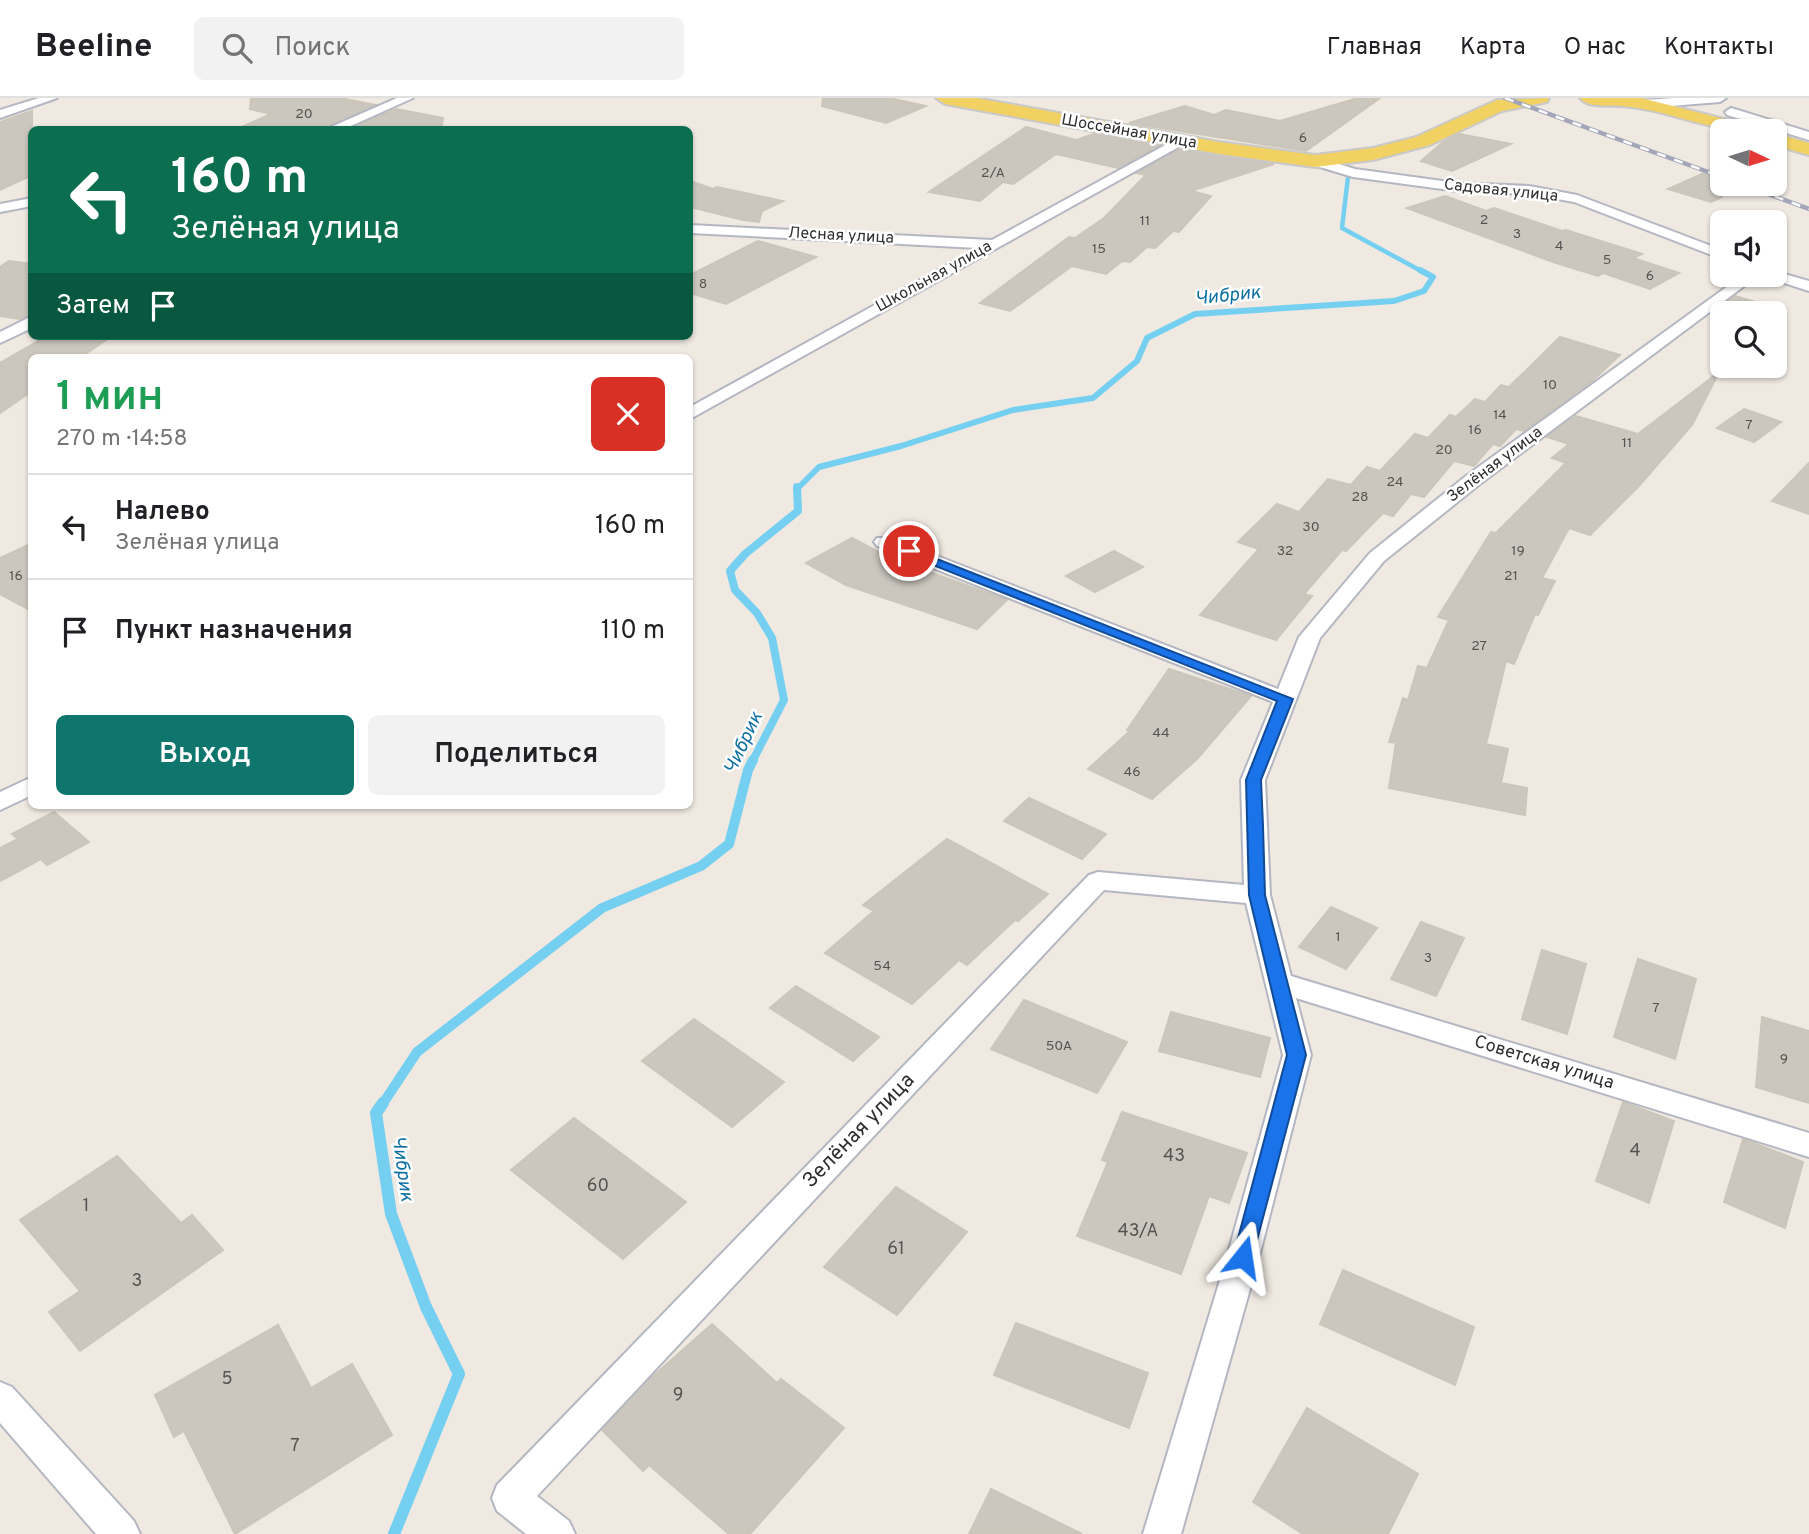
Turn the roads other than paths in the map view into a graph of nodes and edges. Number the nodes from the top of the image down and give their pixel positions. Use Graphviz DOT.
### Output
graph roads {
  1 [pos="51,98"];
  2 [pos="407,98"];
  3 [pos="1540,98"];
  4 [pos="1589,98"];
  5 [pos="1720,98"];
  6 [pos="959,99"];
  7 [pos="1645,104"];
  8 [pos="1731,112"];
  9 [pos="0,114"];
  10 [pos="1710,121"];
  11 [pos="340,126"];
  12 [pos="1809,136"];
  13 [pos="1180,141"];
  14 [pos="1787,143"];
  15 [pos="1809,149"];
  16 [pos="1315,161"];
  17 [pos="28,203"];
  18 [pos="0,208"];
  19 [pos="693,229"];
  20 [pos="993,244"];
  21 [pos="1710,250"];
  22 [pos="1787,279"];
  23 [pos="1809,286"];
  24 [pos="1736,287"];
  25 [pos="28,323"];
  26 [pos="0,338"];
  27 [pos="693,412"];
  28 [pos="884,542"];
  29 [pos="1285,699"];
  30 [pos="28,787"];
  31 [pos="0,802"];
  32 [pos="1257,895"];
  33 [pos="1279,982"];
  34 [pos="1809,1144"];
  35 [pos="0,1398"];
  36 [pos="121,1534"];
  37 [pos="556,1534"];
  38 [pos="1162,1534"];
  1 -- 9 [label="street"];
  2 -- 11 [label="street"];
  3 -- 16 [label="main road, Шоссейная улица"];
  4 -- 7 [label="main road"];
  5 -- 7 [label="street"];
  6 -- 13 [label="main road, Шоссейная улица"];
  7 -- 10 [label="main road"];
  8 -- 12 [label="street"];
  13 -- 16 [label="main road, Шоссейная улица"];
  13 -- 20 [label="street, Школьная улица"];
  14 -- 15 [label="main road"];
  16 -- 21 [label="street, Садовая улица"];
  17 -- 18 [label="street"];
  19 -- 20 [label="street, Лесная улица"];
  20 -- 27 [label="street, Школьная улица"];
  22 -- 23 [label="street"];
  24 -- 29 [label="street, Зелёная улица"];
  25 -- 26 [label="street"];
  28 -- 29 [label="street"];
  29 -- 32 [label="street, Зелёная улица"];
  30 -- 31 [label="street"];
  32 -- 33 [label="street, Зелёная улица"];
  32 -- 37 [label="street, Зелёная улица"];
  33 -- 34 [label="street, Советская улица"];
  33 -- 38 [label="street, Зелёная улица"];
  35 -- 36 [label="street"];
}
